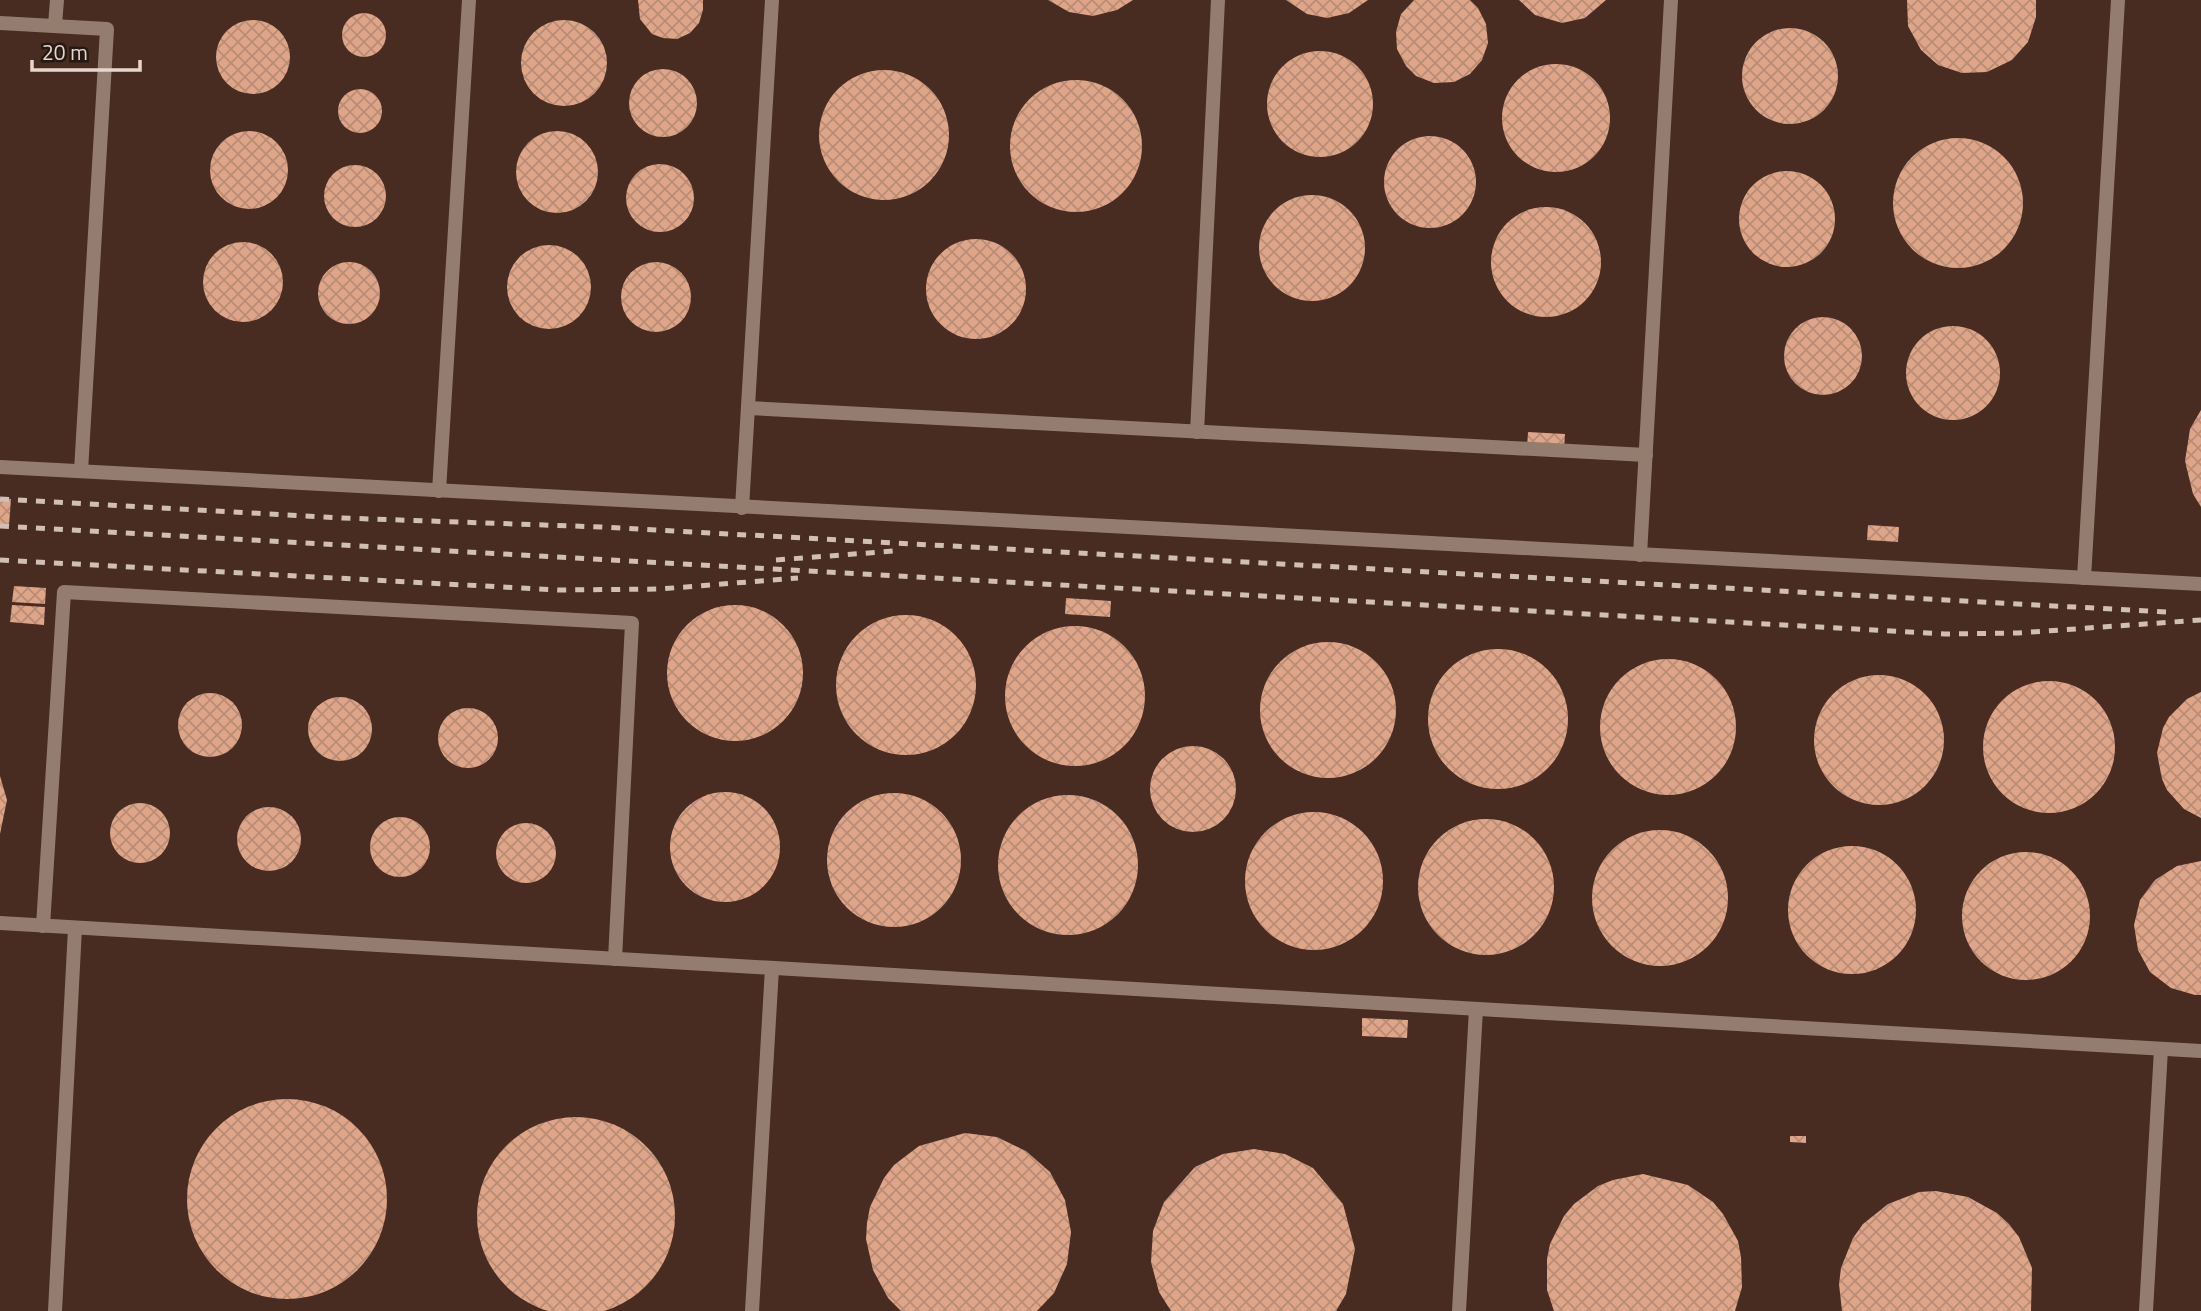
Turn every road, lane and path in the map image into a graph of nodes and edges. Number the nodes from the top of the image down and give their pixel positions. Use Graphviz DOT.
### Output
graph roads {
  1 [pos="57,0"];
  2 [pos="469,0"];
  3 [pos="772,0"];
  4 [pos="1218,0"];
  5 [pos="1671,0"];
  6 [pos="2118,0"];
  7 [pos="0,23"];
  8 [pos="55,25"];
  9 [pos="748,408"];
  10 [pos="1197,432"];
  11 [pos="1646,455"];
  12 [pos="0,467"];
  13 [pos="81,471"];
  14 [pos="439,491"];
  15 [pos="742,508"];
  16 [pos="1640,555"];
  17 [pos="2084,578"];
  18 [pos="2201,584"];
  19 [pos="0,923"];
  20 [pos="43,926"];
  21 [pos="75,928"];
  22 [pos="615,959"];
  23 [pos="772,968"];
  24 [pos="1476,1009"];
  25 [pos="2161,1049"];
  26 [pos="2201,1051"];
  27 [pos="55,1311"];
  28 [pos="751,1311"];
  29 [pos="1459,1311"];
  30 [pos="2146,1311"];
  1 -- 8 [label="lane"];
  2 -- 14 [label="lane"];
  3 -- 9 [label="lane"];
  4 -- 10 [label="lane"];
  5 -- 11 [label="lane"];
  6 -- 17 [label="lane"];
  7 -- 8 [label="lane"];
  8 -- 13 [label="lane"];
  9 -- 10 [label="lane"];
  9 -- 15 [label="lane"];
  10 -- 11 [label="lane"];
  11 -- 16 [label="lane"];
  12 -- 13 [label="lane"];
  13 -- 14 [label="lane"];
  14 -- 15 [label="lane"];
  15 -- 16 [label="lane"];
  16 -- 17 [label="lane"];
  17 -- 18 [label="lane"];
  19 -- 20 [label="lane"];
  20 -- 21 [label="lane"];
  20 -- 22 [label="lane"];
  21 -- 22 [label="lane"];
  21 -- 27 [label="lane"];
  22 -- 23 [label="lane"];
  23 -- 24 [label="lane"];
  23 -- 28 [label="lane"];
  24 -- 25 [label="lane"];
  24 -- 29 [label="lane"];
  25 -- 26 [label="lane"];
  25 -- 30 [label="lane"];
}
